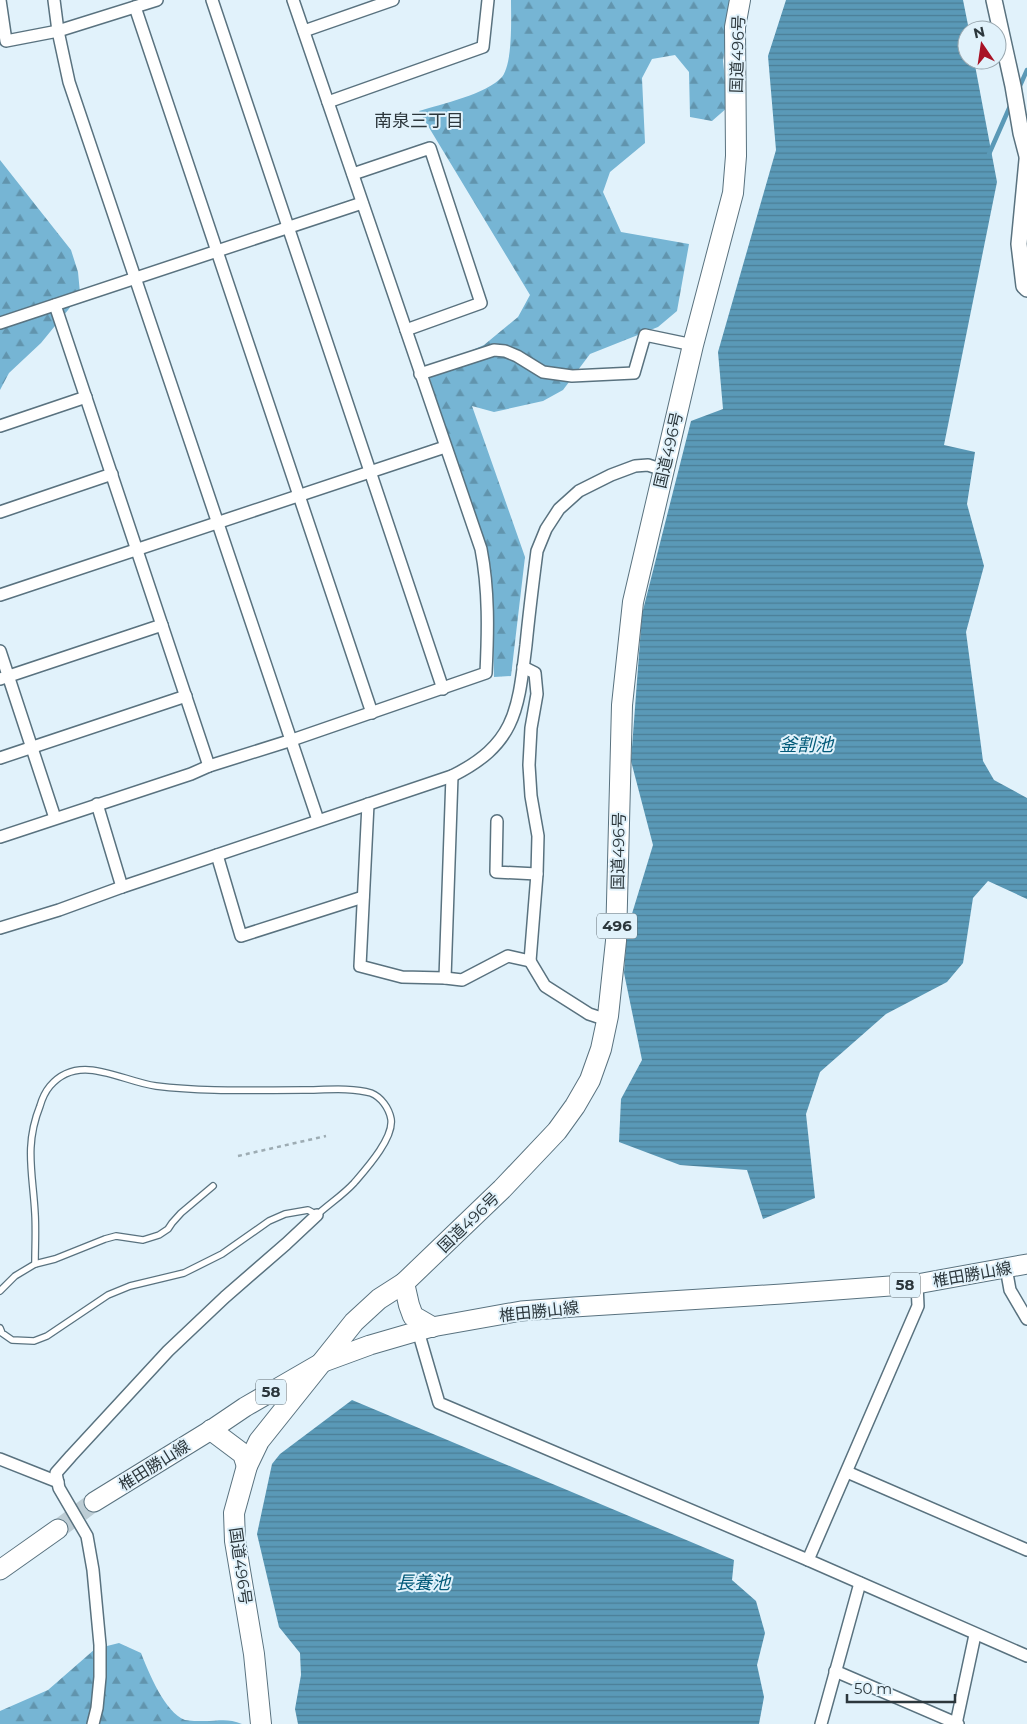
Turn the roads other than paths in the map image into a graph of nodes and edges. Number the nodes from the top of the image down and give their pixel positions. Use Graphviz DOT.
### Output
graph roads {
  1 [pos="0,0"];
  2 [pos="54,0"];
  3 [pos="157,0"];
  4 [pos="212,0"];
  5 [pos="293,0"];
  6 [pos="393,0"];
  7 [pos="488,0"];
  8 [pos="740,0"];
  9 [pos="994,0"];
  10 [pos="135,7"];
  11 [pos="58,31"];
  12 [pos="304,31"];
  13 [pos="328,102"];
  14 [pos="1027,156"];
  15 [pos="1027,160"];
  16 [pos="352,174"];
  17 [pos="362,202"];
  18 [pos="288,227"];
  19 [pos="217,251"];
  20 [pos="136,278"];
  21 [pos="1027,289"];
  22 [pos="55,304"];
  23 [pos="0,323"];
  24 [pos="406,330"];
  25 [pos="693,345"];
  26 [pos="420,374"];
  27 [pos="86,397"];
  28 [pos="0,426"];
  29 [pos="445,447"];
  30 [pos="663,470"];
  31 [pos="370,472"];
  32 [pos="112,474"];
  33 [pos="299,496"];
  34 [pos="0,512"];
  35 [pos="218,523"];
  36 [pos="137,550"];
  37 [pos="0,595"];
  38 [pos="162,625"];
  39 [pos="0,651"];
  40 [pos="523,667"];
  41 [pos="4,677"];
  42 [pos="443,689"];
  43 [pos="186,696"];
  44 [pos="372,713"];
  45 [pos="292,740"];
  46 [pos="32,747"];
  47 [pos="0,758"];
  48 [pos="209,766"];
  49 [pos="452,776"];
  50 [pos="97,804"];
  51 [pos="368,804"];
  52 [pos="55,818"];
  53 [pos="318,820"];
  54 [pos="497,821"];
  55 [pos="0,837"];
  56 [pos="217,855"];
  57 [pos="537,874"];
  58 [pos="122,887"];
  59 [pos="363,897"];
  60 [pos="0,928"];
  61 [pos="530,960"];
  62 [pos="445,978"];
  63 [pos="607,1020"];
  64 [pos="213,1186"];
  65 [pos="317,1215"];
  66 [pos="35,1264"];
  67 [pos="1027,1264"];
  68 [pos="1006,1268"];
  69 [pos="404,1283"];
  70 [pos="917,1284"];
  71 [pos="0,1291"];
  72 [pos="1027,1319"];
  73 [pos="0,1328"];
  74 [pos="425,1329"];
  75 [pos="321,1363"];
  76 [pos="211,1430"];
  77 [pos="0,1459"];
  78 [pos="247,1466"];
  79 [pos="846,1472"];
  80 [pos="58,1482"];
  81 [pos="94,1502"];
  82 [pos="58,1529"];
  83 [pos="1027,1550"];
  84 [pos="808,1560"];
  85 [pos="0,1570"];
  86 [pos="860,1583"];
  87 [pos="975,1635"];
  88 [pos="1027,1656"];
  89 [pos="836,1671"];
  90 [pos="93,1724"];
  91 [pos="261,1724"];
  92 [pos="821,1724"];
  93 [pos="957,1724"];
  1 -- 11 [label="street"];
  2 -- 11 [label="street"];
  3 -- 10 [label="street"];
  4 -- 18 [label="street"];
  5 -- 12 [label="street"];
  6 -- 12 [label="street"];
  7 -- 13 [label="street"];
  8 -- 25 [label="highway, 国道496号 / 496"];
  9 -- 14 [label="street"];
  10 -- 11 [label="street"];
  10 -- 19 [label="street"];
  11 -- 20 [label="street"];
  12 -- 13 [label="street"];
  13 -- 16 [label="street"];
  15 -- 21 [label="street"];
  16 -- 17 [label="street"];
  16 -- 24 [label="street"];
  17 -- 18 [label="street"];
  17 -- 24 [label="street"];
  18 -- 19 [label="street"];
  18 -- 31 [label="street"];
  19 -- 20 [label="street"];
  19 -- 33 [label="street"];
  20 -- 22 [label="street"];
  20 -- 35 [label="street"];
  22 -- 23 [label="street"];
  22 -- 27 [label="street"];
  24 -- 26 [label="street"];
  25 -- 26 [label="street"];
  25 -- 30 [label="highway, 国道496号 / 496"];
  26 -- 29 [label="street"];
  27 -- 28 [label="street"];
  27 -- 32 [label="street"];
  29 -- 31 [label="street"];
  29 -- 42 [label="street"];
  30 -- 40 [label="street"];
  30 -- 63 [label="highway, 国道496号 / 496"];
  31 -- 33 [label="street"];
  31 -- 42 [label="street"];
  32 -- 34 [label="street"];
  32 -- 36 [label="street"];
  33 -- 35 [label="street"];
  33 -- 44 [label="street"];
  35 -- 36 [label="street"];
  35 -- 45 [label="street"];
  36 -- 37 [label="street"];
  36 -- 38 [label="street"];
  38 -- 41 [label="street"];
  38 -- 43 [label="street"];
  39 -- 41 [label="street"];
  40 -- 49 [label="street"];
  40 -- 57 [label="street"];
  41 -- 46 [label="street"];
  42 -- 44 [label="street"];
  43 -- 46 [label="street"];
  43 -- 48 [label="street"];
  44 -- 45 [label="street"];
  45 -- 48 [label="street"];
  45 -- 53 [label="street"];
  46 -- 47 [label="street"];
  46 -- 52 [label="street"];
  48 -- 50 [label="street"];
  49 -- 51 [label="street"];
  49 -- 62 [label="street"];
  50 -- 52 [label="street"];
  50 -- 58 [label="street"];
  51 -- 53 [label="street"];
  51 -- 59 [label="street"];
  52 -- 55 [label="street"];
  53 -- 56 [label="street"];
  54 -- 57 [label="street"];
  56 -- 58 [label="street"];
  56 -- 59 [label="street"];
  57 -- 61 [label="street"];
  58 -- 60 [label="street"];
  59 -- 62 [label="street"];
  61 -- 62 [label="street"];
  61 -- 63 [label="street"];
  63 -- 69 [label="highway, 国道496号 / 496"];
  64 -- 66 [label="lane"];
  65 -- 66 [label="lane"];
  65 -- 73 [label="lane"];
  65 -- 80 [label="street"];
  66 -- 71 [label="lane"];
  67 -- 68 [label="main road, 椎田勝山線 / 58"];
  68 -- 70 [label="main road, 椎田勝山線 / 58"];
  68 -- 72 [label="street"];
  69 -- 74 [label="highway"];
  69 -- 75 [label="highway, 国道496号 / 496"];
  70 -- 74 [label="main road, 椎田勝山線 / 58"];
  70 -- 79 [label="street"];
  74 -- 75 [label="main road, 椎田勝山線 / 58"];
  74 -- 84 [label="street"];
  75 -- 76 [label="main road, 椎田勝山線 / 58"];
  75 -- 78 [label="highway, 国道496号 / 496"];
  76 -- 78 [label="highway"];
  76 -- 81 [label="main road, 椎田勝山線 / 58"];
  77 -- 80 [label="street"];
  78 -- 91 [label="highway, 国道496号 / 496"];
  79 -- 83 [label="street"];
  79 -- 84 [label="street"];
  80 -- 90 [label="street"];
  82 -- 85 [label="main road"];
  84 -- 86 [label="street"];
  86 -- 87 [label="street"];
  86 -- 89 [label="street"];
  87 -- 88 [label="street"];
  87 -- 93 [label="street"];
  89 -- 92 [label="street"];
  89 -- 93 [label="street"];
}
